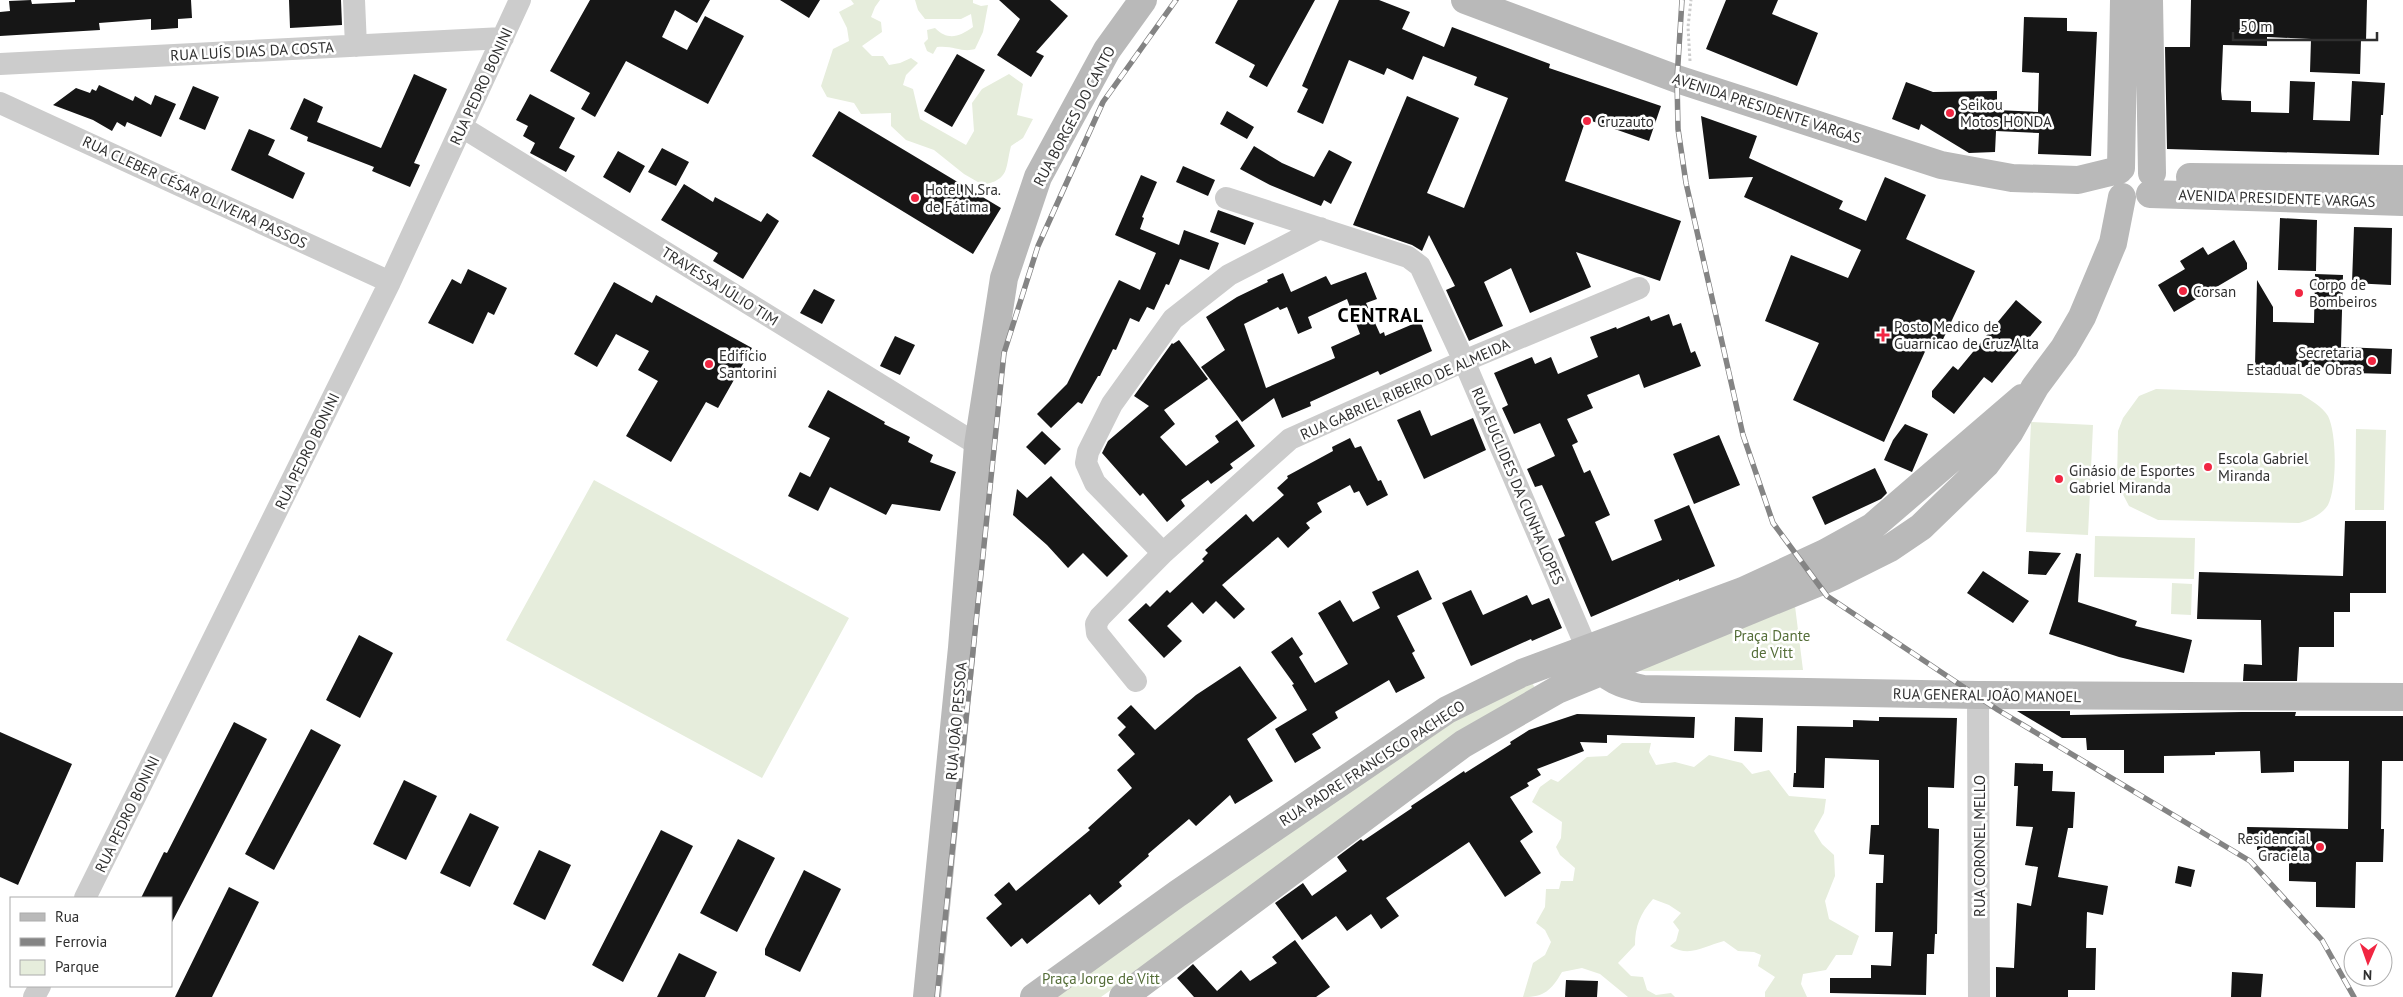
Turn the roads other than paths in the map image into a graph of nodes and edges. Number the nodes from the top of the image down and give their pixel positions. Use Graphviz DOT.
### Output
graph roads {
  1 [pos="354,0"];
  2 [pos="520,0"];
  3 [pos="1143,0"];
  4 [pos="1465,0"];
  5 [pos="2124,0"];
  6 [pos="2149,0"];
  7 [pos="503,38"];
  8 [pos="356,46"];
  9 [pos="0,64"];
  10 [pos="0,103"];
  11 [pos="462,127"];
  12 [pos="2403,179"];
  13 [pos="2135,184"];
  14 [pos="1226,198"];
  15 [pos="2403,202"];
  16 [pos="1320,228"];
  17 [pos="390,282"];
  18 [pos="1639,288"];
  19 [pos="1464,361"];
  20 [pos="2035,387"];
  21 [pos="978,444"];
  22 [pos="1872,527"];
  23 [pos="1890,548"];
  24 [pos="1163,553"];
  25 [pos="1830,564"];
  26 [pos="1594,660"];
  27 [pos="1136,681"];
  28 [pos="1978,696"];
  29 [pos="2403,697"];
  30 [pos="1447,710"];
  31 [pos="1463,744"];
  32 [pos="85,897"];
  33 [pos="927,997"];
  34 [pos="1034,997"];
  35 [pos="1123,997"];
  36 [pos="1979,997"];
  1 -- 8 [label="street"];
  2 -- 7 [label="street, RUA PEDRO BONINI"];
  3 -- 21 [label="main road, RUA BORGES DO CANTO"];
  4 -- 13 [label="main road, AVENIDA PRESIDENTE VARGAS"];
  5 -- 13 [label="main road"];
  6 -- 13 [label="main road"];
  7 -- 8 [label="street, RUA LUÍS DIAS DA COSTA"];
  7 -- 11 [label="street, RUA PEDRO BONINI"];
  8 -- 9 [label="street, RUA LUÍS DIAS DA COSTA"];
  10 -- 17 [label="street, RUA CLEBER CÉSAR OLIVEIRA PASSOS"];
  11 -- 17 [label="street, RUA PEDRO BONINI"];
  11 -- 21 [label="street, TRAVESSA JÚLIO TIM"];
  12 -- 13 [label="main road, AVENIDA PRESIDENTE VARGAS"];
  13 -- 15 [label="main road, AVENIDA PRESIDENTE VARGAS"];
  13 -- 20 [label="main road"];
  14 -- 16 [label="street, RUA EUCLIDES DA CUNHA LOPES"];
  16 -- 19 [label="street, RUA EUCLIDES DA CUNHA LOPES"];
  16 -- 24 [label="street"];
  17 -- 32 [label="street, RUA PEDRO BONINI"];
  18 -- 19 [label="street, RUA GABRIEL RIBEIRO DE ALMEIDA"];
  19 -- 24 [label="street, RUA GABRIEL RIBEIRO DE ALMEIDA"];
  19 -- 26 [label="street, RUA EUCLIDES DA CUNHA LOPES"];
  20 -- 22 [label="main road"];
  20 -- 23 [label="main road"];
  21 -- 33 [label="main road, RUA JOÃO PESSOA"];
  22 -- 23 [label="main road"];
  22 -- 25 [label="main road"];
  23 -- 25 [label="main road"];
  24 -- 27 [label="street, RUA GABRIEL RIBEIRO DE ALMEIDA"];
  25 -- 26 [label="main road, RUA PADRE FRANCISCO PACHECO"];
  26 -- 28 [label="main road, RUA GENERAL JOÃO MANOEL"];
  26 -- 30 [label="main road, RUA PADRE FRANCISCO PACHECO"];
  26 -- 31 [label="main road, RUA PADRE FRANCISCO PACHECO"];
  28 -- 29 [label="main road, RUA GENERAL JOÃO MANOEL"];
  28 -- 36 [label="street, RUA CORONEL MELLO"];
  30 -- 31 [label="main road"];
  30 -- 34 [label="main road, RUA PADRE FRANCISCO PACHECO"];
  31 -- 35 [label="main road, RUA PADRE FRANCISCO PACHECO"];
}
